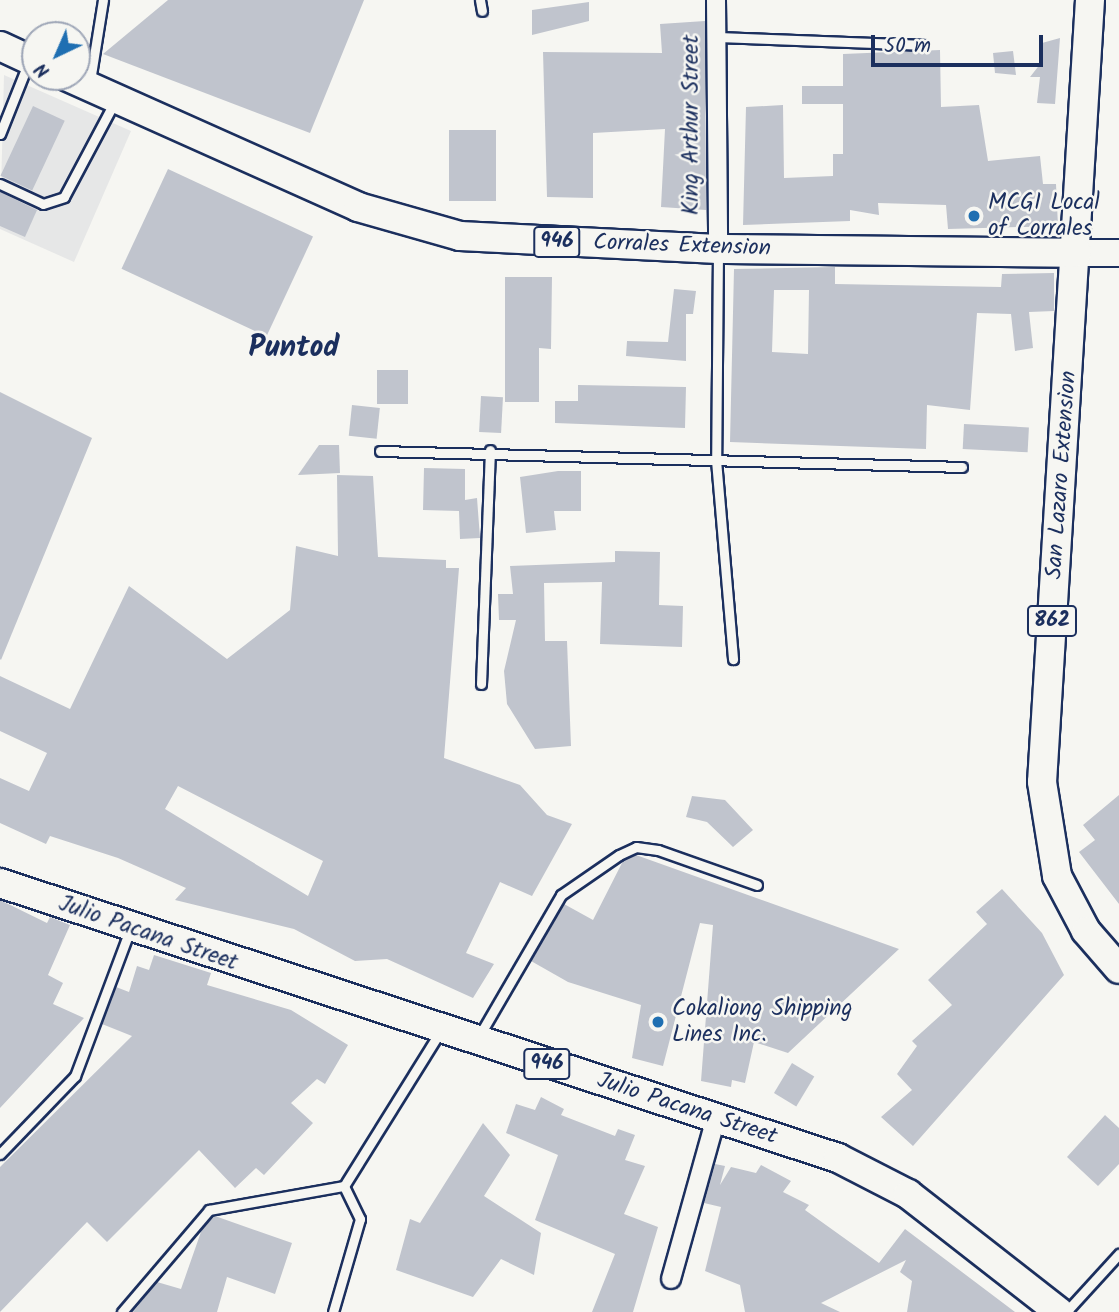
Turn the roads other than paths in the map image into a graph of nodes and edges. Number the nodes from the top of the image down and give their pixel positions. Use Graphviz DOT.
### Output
graph roads {
  1 [pos="103,0"];
  2 [pos="480,0"];
  3 [pos="716,0"];
  4 [pos="1090,0"];
  5 [pos="482,11"];
  6 [pos="716,37"];
  7 [pos="91,41"];
  8 [pos="922,45"];
  9 [pos="0,46"];
  10 [pos="21,56"];
  11 [pos="21,86"];
  12 [pos="91,87"];
  13 [pos="116,98"];
  14 [pos="0,134"];
  15 [pos="0,184"];
  16 [pos="718,249"];
  17 [pos="1077,253"];
  18 [pos="1119,253"];
  19 [pos="489,450"];
  20 [pos="380,451"];
  21 [pos="716,460"];
  22 [pos="962,467"];
  23 [pos="733,659"];
  24 [pos="481,684"];
  25 [pos="0,883"];
  26 [pos="757,886"];
  27 [pos="130,930"];
  28 [pos="1119,969"];
  29 [pos="441,1031"];
  30 [pos="476,1041"];
  31 [pos="716,1118"];
  32 [pos="0,1154"];
  33 [pos="344,1186"];
  34 [pos="1119,1254"];
  35 [pos="671,1279"];
  36 [pos="122,1312"];
  37 [pos="333,1312"];
  38 [pos="1059,1312"];
  39 [pos="1066,1312"];
  1 -- 7 [label="lane"];
  2 -- 5 [label="lane"];
  3 -- 6 [label="street, King Arthur Street"];
  4 -- 17 [label="main road, 862"];
  6 -- 8 [label="lane"];
  6 -- 16 [label="street, King Arthur Street"];
  9 -- 10 [label="main road"];
  11 -- 14 [label="lane"];
  12 -- 13 [label="main road, Corrales Extension / 946"];
  13 -- 15 [label="lane"];
  13 -- 16 [label="main road, Corrales Extension / 946"];
  16 -- 17 [label="main road, Corrales Extension / 946"];
  16 -- 21 [label="lane"];
  17 -- 18 [label="main road, Corrales Extension / 946"];
  17 -- 28 [label="main road, San Lazaro Extension / 862"];
  19 -- 20 [label="lane"];
  19 -- 21 [label="lane"];
  19 -- 24 [label="lane"];
  21 -- 22 [label="lane"];
  21 -- 23 [label="lane"];
  25 -- 27 [label="main road, Julio Pacana Street / 946"];
  26 -- 30 [label="lane"];
  27 -- 29 [label="main road, Julio Pacana Street / 946"];
  27 -- 32 [label="lane"];
  29 -- 30 [label="main road, Julio Pacana Street / 946"];
  29 -- 33 [label="lane"];
  30 -- 31 [label="main road, Julio Pacana Street / 946"];
  31 -- 35 [label="street"];
  31 -- 38 [label="main road, Julio Pacana Street / 946"];
  33 -- 36 [label="lane"];
  33 -- 37 [label="lane"];
  34 -- 39 [label="lane"];
}
